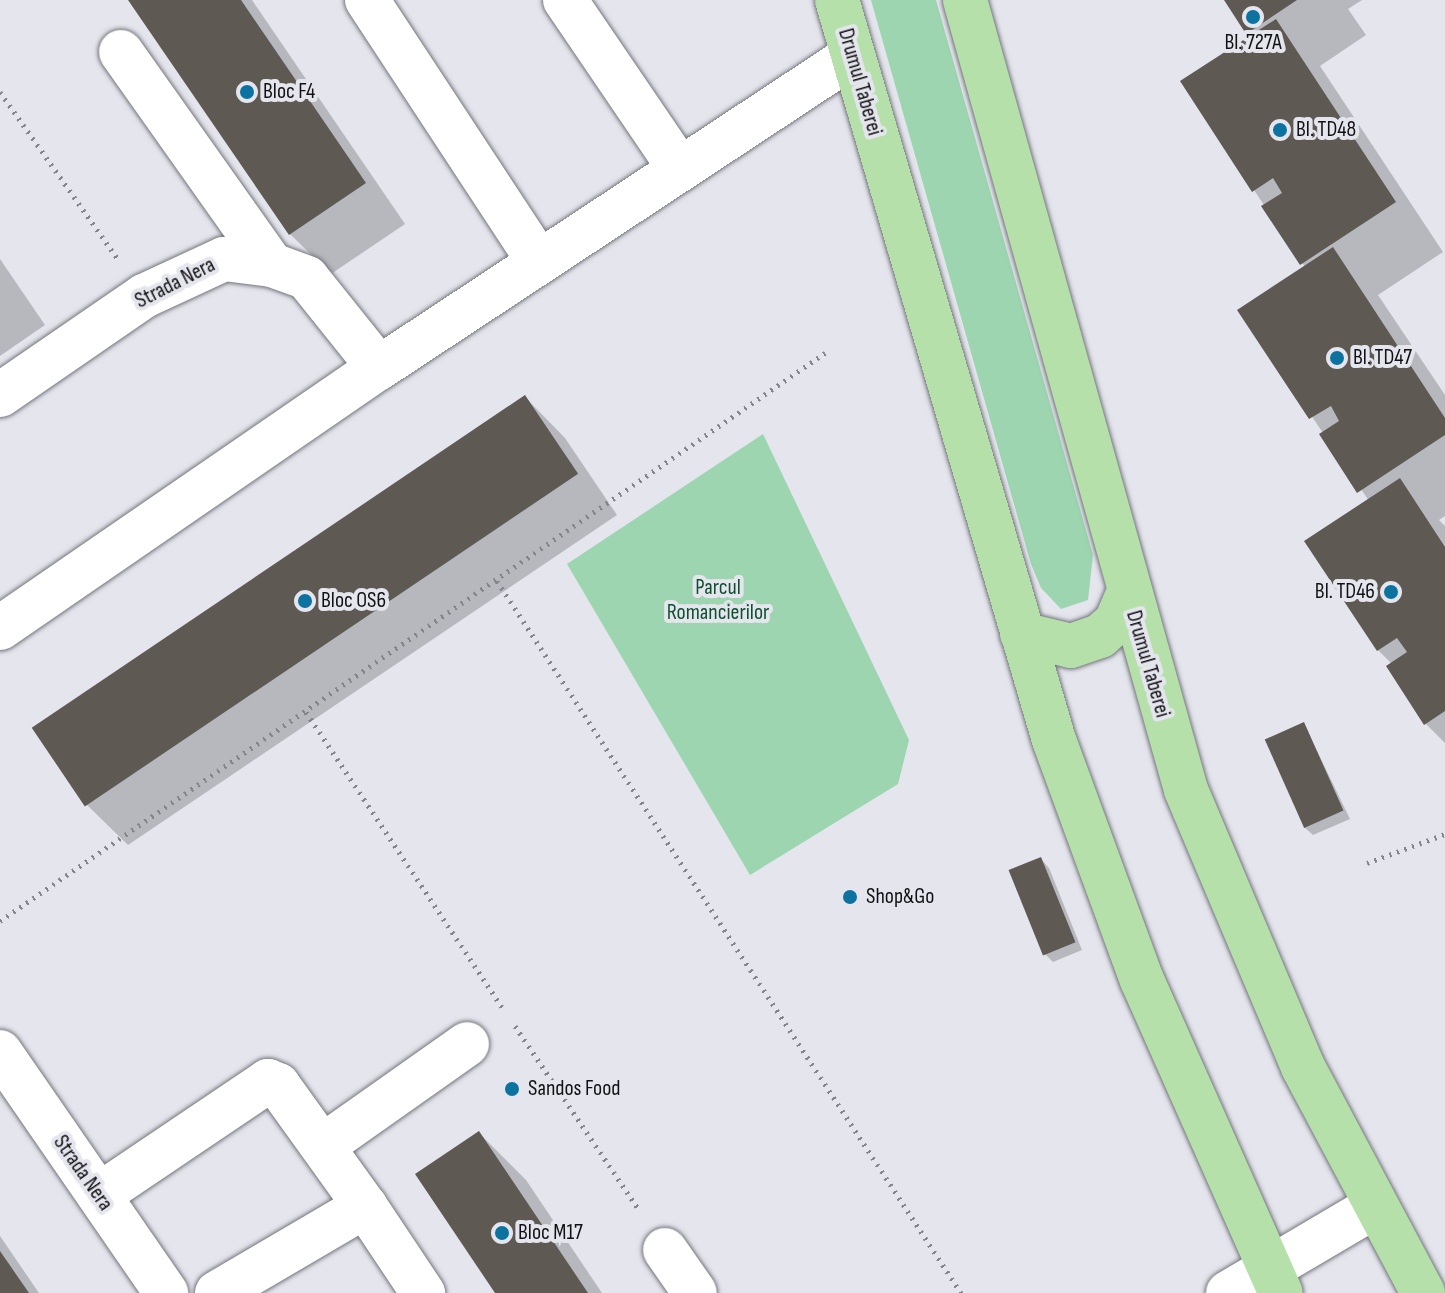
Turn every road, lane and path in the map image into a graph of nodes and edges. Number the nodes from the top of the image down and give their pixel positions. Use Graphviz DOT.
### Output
graph roads {
  1 [pos="367,0"];
  2 [pos="565,0"];
  3 [pos="837,0"];
  4 [pos="965,0"];
  5 [pos="121,52"];
  6 [pos="852,56"];
  7 [pos="0,94"];
  8 [pos="680,169"];
  9 [pos="539,262"];
  10 [pos="272,265"];
  11 [pos="144,296"];
  12 [pos="825,353"];
  13 [pos="379,368"];
  14 [pos="0,395"];
  15 [pos="497,581"];
  16 [pos="1128,594"];
  17 [pos="0,628"];
  18 [pos="1022,634"];
  19 [pos="306,712"];
  20 [pos="1445,834"];
  21 [pos="1367,863"];
  22 [pos="0,921"];
  23 [pos="467,1044"];
  24 [pos="0,1052"];
  25 [pos="324,1145"];
  26 [pos="99,1195"];
  27 [pos="365,1206"];
  28 [pos="1374,1207"];
  29 [pos="665,1250"];
  30 [pos="1274,1280"];
  31 [pos="166,1293"];
  32 [pos="217,1293"];
  33 [pos="423,1293"];
  34 [pos="695,1293"];
  35 [pos="961,1293"];
  36 [pos="1228,1293"];
  37 [pos="1423,1293"];
  1 -- 9 [label="street"];
  2 -- 8 [label="street"];
  3 -- 6 [label="main road, Drumul Taberei"];
  4 -- 16 [label="main road, Drumul Taberei"];
  5 -- 10 [label="street"];
  6 -- 8 [label="street"];
  6 -- 18 [label="main road, Drumul Taberei"];
  7 -- 11 [label="path"];
  8 -- 9 [label="street"];
  9 -- 13 [label="street"];
  10 -- 11 [label="street, Strada Nera"];
  10 -- 13 [label="street, Strada Nera"];
  11 -- 14 [label="street, Strada Nera"];
  12 -- 15 [label="path"];
  13 -- 17 [label="street"];
  15 -- 19 [label="path"];
  15 -- 35 [label="path"];
  16 -- 18 [label="main road"];
  16 -- 28 [label="main road, Drumul Taberei"];
  18 -- 30 [label="main road, Drumul Taberei"];
  19 -- 22 [label="path"];
  19 -- 29 [label="path"];
  20 -- 21 [label="path"];
  23 -- 25 [label="street"];
  24 -- 26 [label="street, Strada Nera"];
  25 -- 26 [label="street"];
  25 -- 27 [label="street"];
  26 -- 31 [label="street, Strada Nera"];
  27 -- 32 [label="street"];
  27 -- 33 [label="street"];
  28 -- 30 [label="street"];
  28 -- 37 [label="main road, Drumul Taberei"];
  29 -- 34 [label="street"];
  30 -- 36 [label="street"];
}
